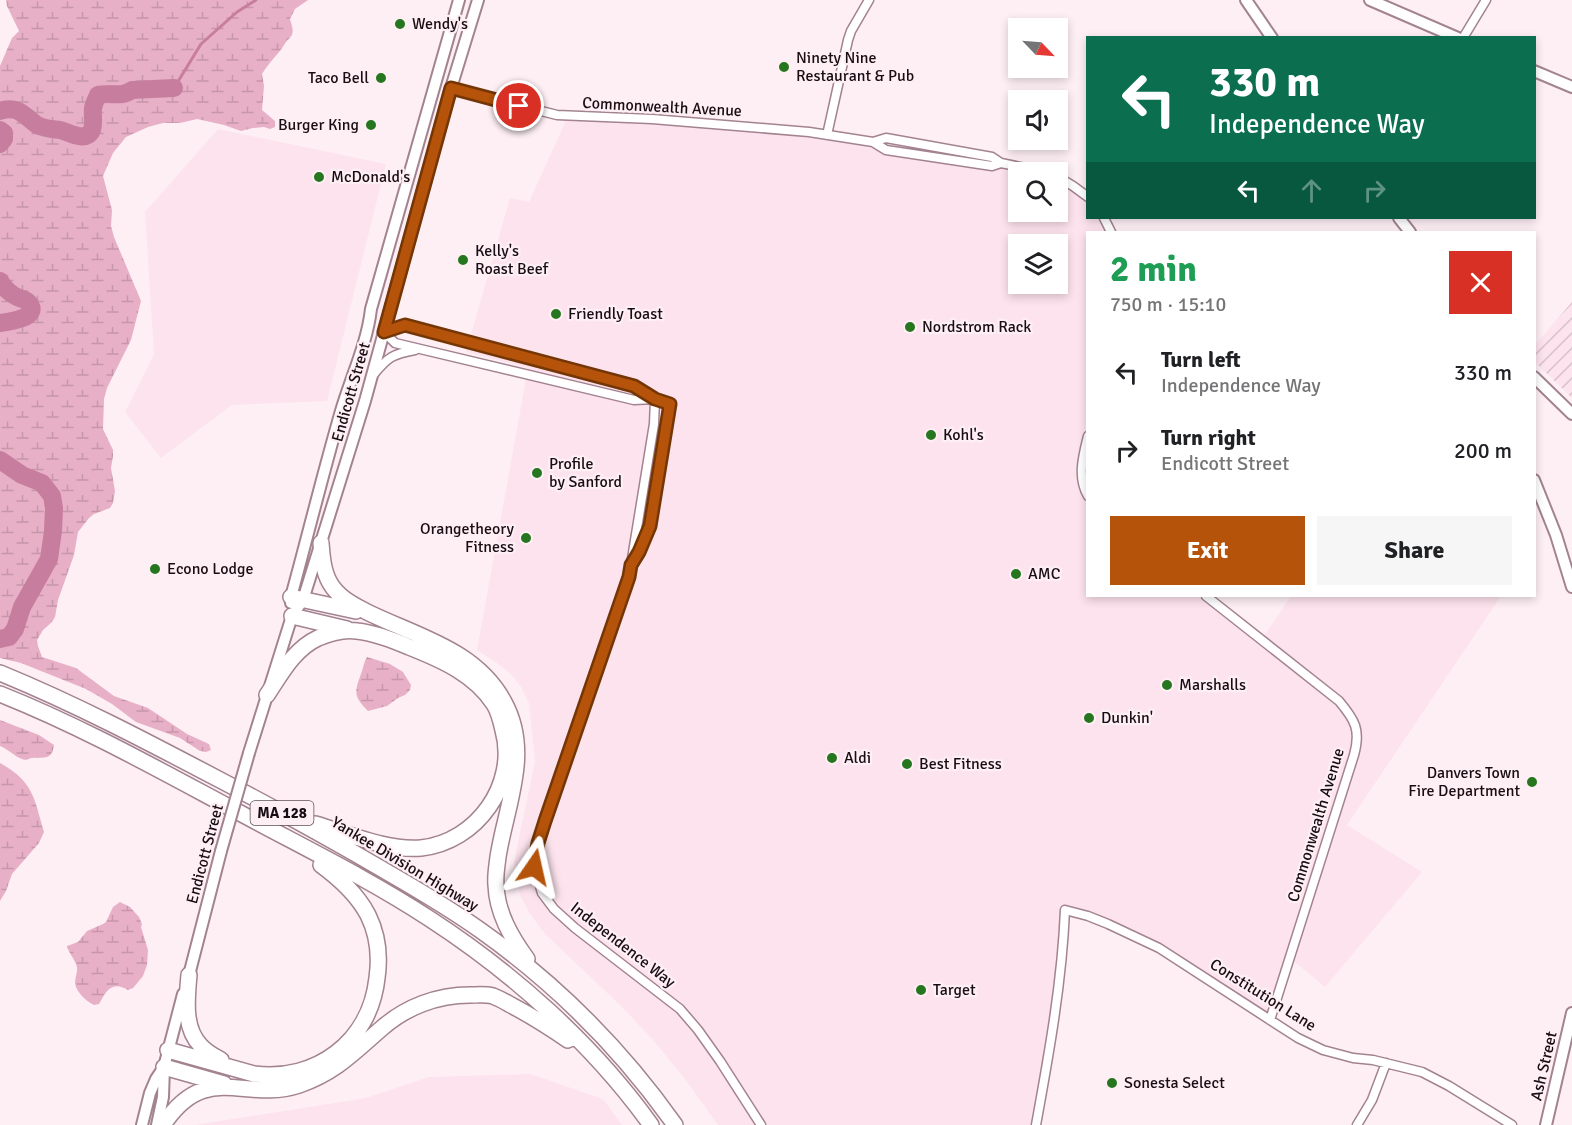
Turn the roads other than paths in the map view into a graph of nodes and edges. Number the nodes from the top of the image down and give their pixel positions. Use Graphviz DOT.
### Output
graph roads {
  1 [pos="459,0"];
  2 [pos="478,0"];
  3 [pos="869,0"];
  4 [pos="1246,0"];
  5 [pos="1370,0"];
  6 [pos="1486,0"];
  7 [pos="1271,36"];
  8 [pos="1453,36"];
  9 [pos="1464,36"];
  10 [pos="1536,72"];
  11 [pos="435,84"];
  12 [pos="1572,87"];
  13 [pos="451,88"];
  14 [pos="827,135"];
  15 [pos="1008,164"];
  16 [pos="1068,183"];
  17 [pos="1086,196"];
  18 [pos="1400,219"];
  19 [pos="1409,231"];
  20 [pos="369,327"];
  21 [pos="384,332"];
  22 [pos="418,349"];
  23 [pos="371,376"];
  24 [pos="1536,379"];
  25 [pos="655,399"];
  26 [pos="1572,414"];
  27 [pos="1086,444"];
  28 [pos="1536,485"];
  29 [pos="1086,492"];
  30 [pos="321,543"];
  31 [pos="631,565"];
  32 [pos="1572,587"];
  33 [pos="1207,597"];
  34 [pos="297,599"];
  35 [pos="292,616"];
  36 [pos="376,616"];
  37 [pos="356,631"];
  38 [pos="0,673"];
  39 [pos="0,694"];
  40 [pos="267,695"];
  41 [pos="287,815"];
  42 [pos="280,835"];
  43 [pos="189,975"];
  44 [pos="546,983"];
  45 [pos="1572,1013"];
  46 [pos="1270,1020"];
  47 [pos="168,1050"];
  48 [pos="594,1057"];
  49 [pos="1386,1063"];
  50 [pos="164,1067"];
  51 [pos="242,1071"];
  52 [pos="238,1087"];
  53 [pos="142,1125"];
  54 [pos="157,1125"];
  55 [pos="163,1125"];
  56 [pos="651,1125"];
  57 [pos="675,1125"];
  58 [pos="761,1125"];
  59 [pos="1036,1125"];
  60 [pos="1357,1125"];
  61 [pos="1512,1125"];
  62 [pos="1546,1125"];
  1 -- 11 [label="main road, Endicott Street"];
  2 -- 13 [label="main road, Endicott Street"];
  3 -- 14 [label="street"];
  4 -- 7 [label="main road"];
  5 -- 8 [label="main road"];
  6 -- 9 [label="street"];
  10 -- 12 [label="main road"];
  11 -- 13 [label="main road"];
  11 -- 20 [label="main road, Endicott Street"];
  13 -- 14 [label="street, Commonwealth Avenue"];
  13 -- 21 [label="main road, Endicott Street"];
  14 -- 15 [label="street, Commonwealth Avenue"];
  16 -- 17 [label="street"];
  18 -- 19 [label="main road"];
  20 -- 21 [label="main road"];
  20 -- 34 [label="main road, Endicott Street"];
  21 -- 22 [label="street, Independence Way"];
  21 -- 23 [label="main road, Endicott Street"];
  21 -- 25 [label="street, Independence Way"];
  22 -- 23 [label="street"];
  22 -- 25 [label="street, Independence Way"];
  23 -- 30 [label="main road, Endicott Street"];
  24 -- 26 [label="main road"];
  25 -- 31 [label="street, Independence Way"];
  25 -- 31 [label="street, Independence Way"];
  27 -- 29 [label="street"];
  28 -- 32 [label="main road"];
  30 -- 34 [label="main road, Endicott Street"];
  30 -- 36 [label="highway"];
  31 -- 58 [label="street, Independence Way"];
  33 -- 46 [label="street, Commonwealth Avenue"];
  34 -- 35 [label="main road, Endicott Street"];
  34 -- 36 [label="highway"];
  35 -- 37 [label="highway"];
  35 -- 40 [label="main road, Endicott Street"];
  36 -- 44 [label="highway"];
  37 -- 40 [label="highway"];
  37 -- 41 [label="highway"];
  38 -- 41 [label="highway, Yankee Division Highway / MA 128"];
  39 -- 42 [label="highway, Yankee Division Highway / MA 128"];
  40 -- 43 [label="main road, Endicott Street, bridge"];
  41 -- 44 [label="highway, Yankee Division Highway / MA 128"];
  42 -- 48 [label="highway, Yankee Division Highway / MA 128"];
  42 -- 51 [label="highway"];
  43 -- 47 [label="main road, Endicott Street"];
  43 -- 51 [label="highway"];
  44 -- 57 [label="highway, Yankee Division Highway / MA 128"];
  45 -- 62 [label="main road, Ash Street"];
  46 -- 49 [label="street, Constitution Lane"];
  46 -- 59 [label="street, Constitution Lane"];
  47 -- 50 [label="main road, Endicott Street"];
  47 -- 51 [label="highway"];
  48 -- 52 [label="highway"];
  48 -- 56 [label="highway, Yankee Division Highway / MA 128"];
  49 -- 60 [label="street"];
  49 -- 61 [label="street, Constitution Lane"];
  50 -- 52 [label="highway"];
  50 -- 53 [label="main road, Endicott Street"];
  50 -- 54 [label="main road, Endicott Street"];
  52 -- 55 [label="highway"];
}
